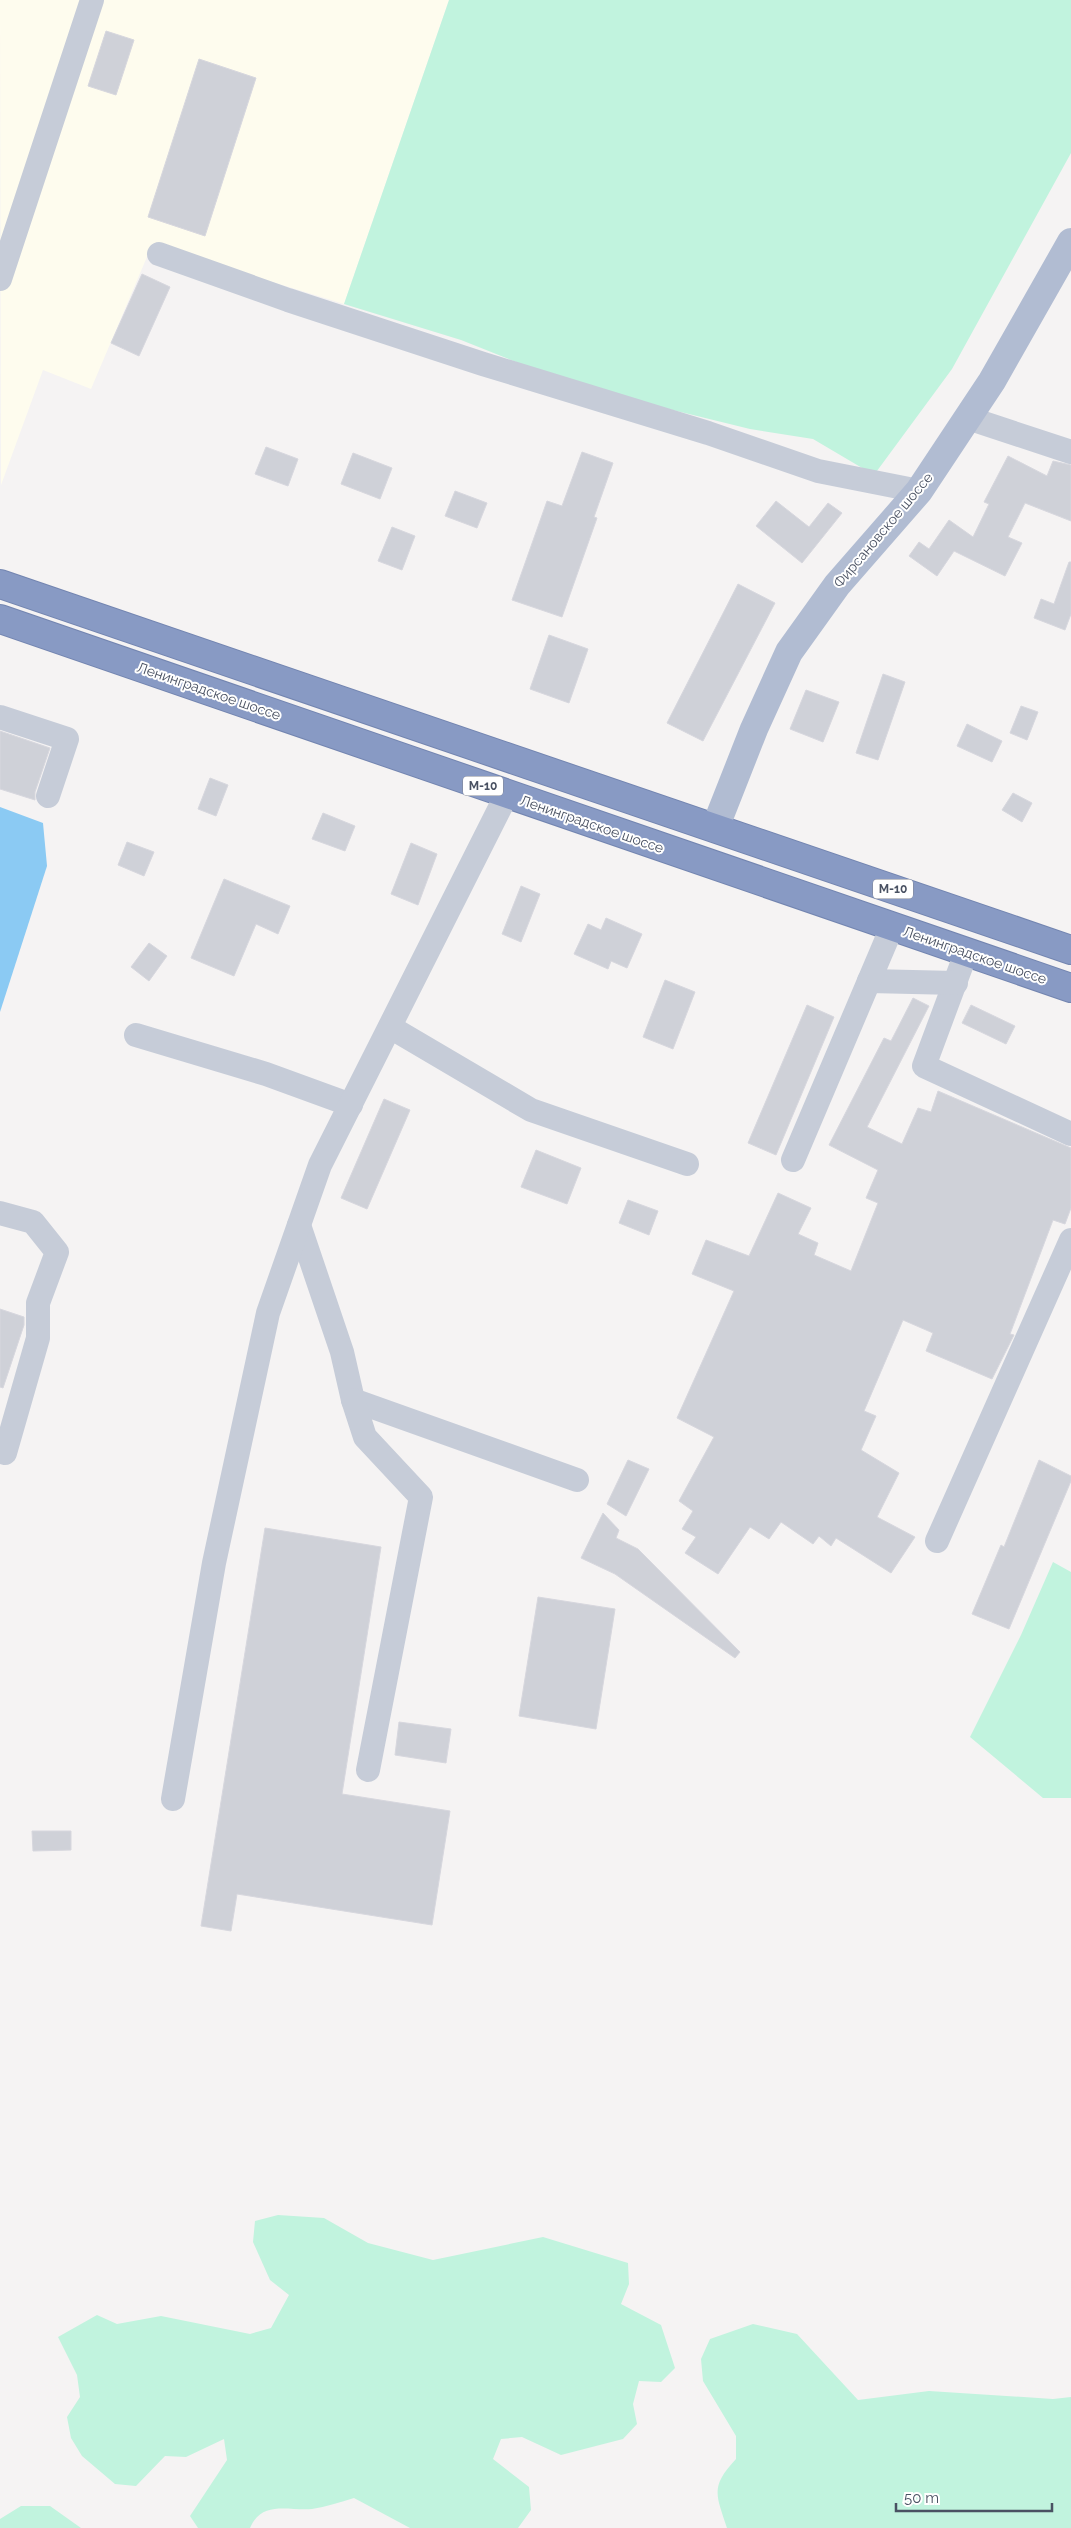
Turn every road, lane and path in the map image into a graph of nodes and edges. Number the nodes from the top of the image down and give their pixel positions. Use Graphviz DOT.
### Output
graph roads {
  1 [pos="92,0"];
  2 [pos="1071,242"];
  3 [pos="159,254"];
  4 [pos="0,280"];
  5 [pos="968,418"];
  6 [pos="1071,452"];
  7 [pos="919,491"];
  8 [pos="0,584"];
  9 [pos="0,619"];
  10 [pos="0,717"];
  11 [pos="507,794"];
  12 [pos="48,796"];
  13 [pos="715,828"];
  14 [pos="892,927"];
  15 [pos="1071,950"];
  16 [pos="966,953"];
  17 [pos="869,981"];
  18 [pos="956,983"];
  19 [pos="1071,988"];
  20 [pos="390,1027"];
  21 [pos="136,1035"];
  22 [pos="351,1105"];
  23 [pos="1071,1134"];
  24 [pos="793,1160"];
  25 [pos="686,1164"];
  26 [pos="0,1212"];
  27 [pos="300,1225"];
  28 [pos="1071,1240"];
  29 [pos="353,1400"];
  30 [pos="5,1453"];
  31 [pos="577,1480"];
  32 [pos="937,1541"];
  33 [pos="368,1770"];
  34 [pos="173,1799"];
  1 -- 4 [label="lane"];
  2 -- 5 [label="main road, Фирсановское шоссе"];
  3 -- 7 [label="lane"];
  5 -- 6 [label="lane"];
  5 -- 7 [label="main road, Фирсановское шоссе"];
  7 -- 13 [label="main road, Фирсановское шоссе"];
  8 -- 13 [label="highway, М-10"];
  9 -- 11 [label="highway, Ленинградское шоссе / М-10"];
  10 -- 12 [label="lane"];
  11 -- 14 [label="highway, Ленинградское шоссе / М-10"];
  11 -- 20 [label="lane"];
  13 -- 15 [label="highway, М-10"];
  14 -- 16 [label="highway, Ленинградское шоссе / М-10"];
  14 -- 17 [label="lane"];
  16 -- 18 [label="lane"];
  16 -- 19 [label="highway, Ленинградское шоссе / М-10"];
  17 -- 18 [label="lane"];
  17 -- 24 [label="lane"];
  18 -- 23 [label="lane"];
  20 -- 22 [label="lane"];
  20 -- 25 [label="lane"];
  21 -- 22 [label="lane"];
  22 -- 27 [label="lane"];
  26 -- 30 [label="lane"];
  27 -- 29 [label="lane"];
  27 -- 34 [label="lane"];
  28 -- 32 [label="lane"];
  29 -- 31 [label="lane"];
  29 -- 33 [label="lane"];
}
